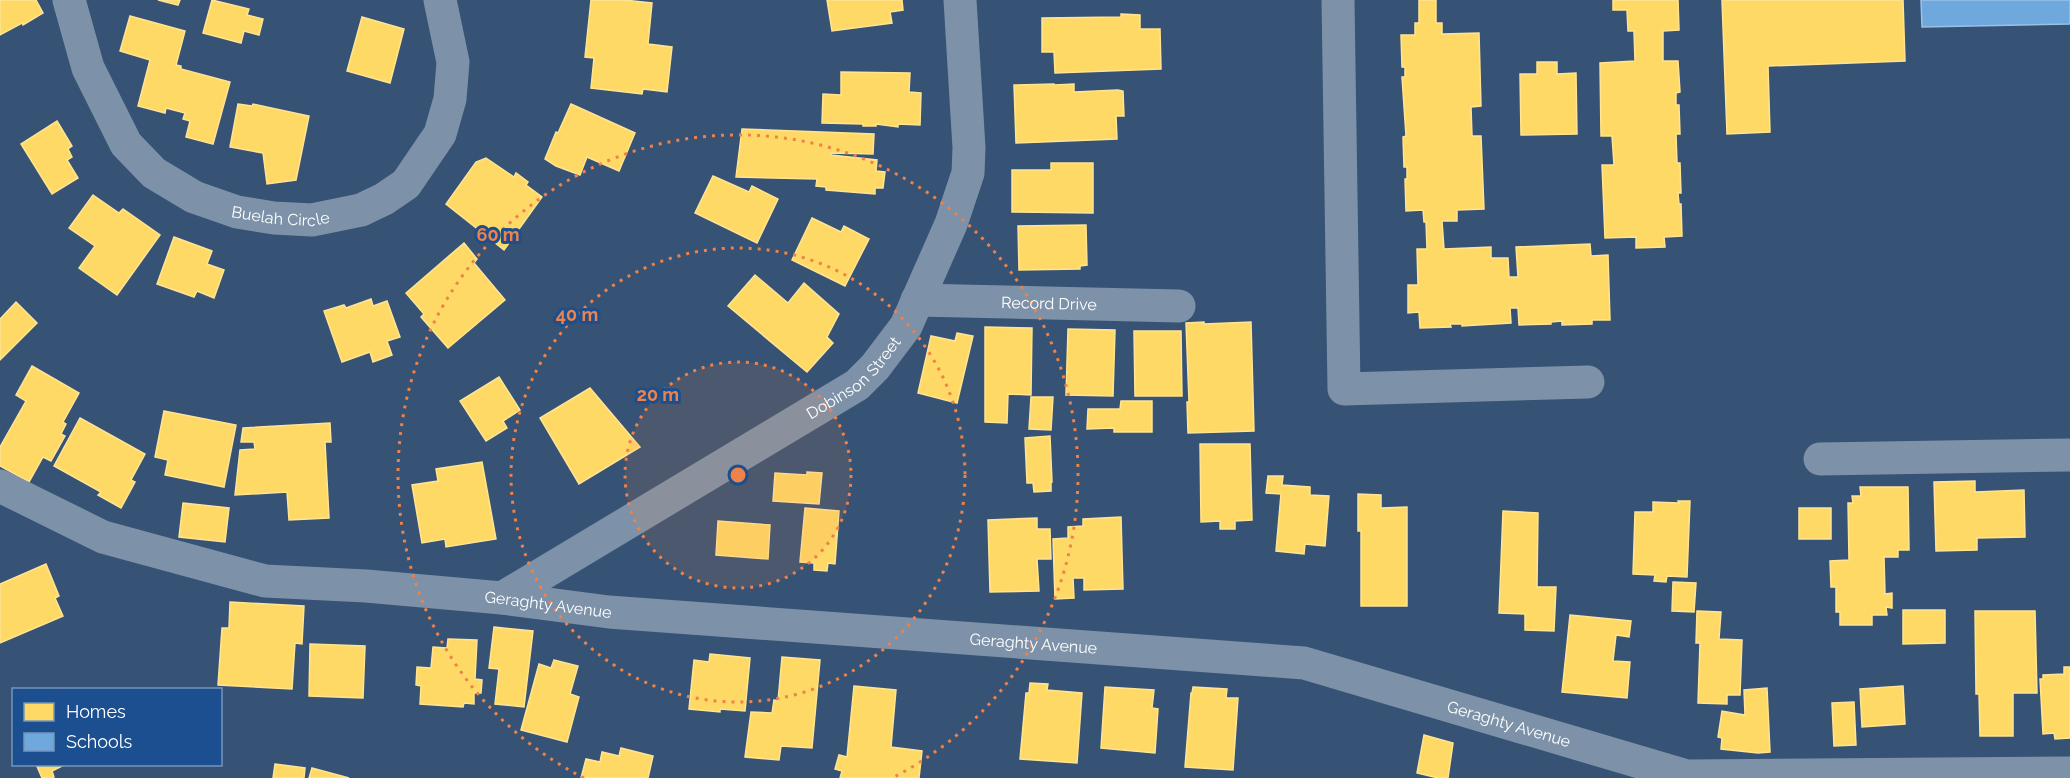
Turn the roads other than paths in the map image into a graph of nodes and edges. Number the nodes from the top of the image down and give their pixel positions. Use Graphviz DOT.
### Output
graph roads {
  1 [pos="69,0"];
  2 [pos="440,0"];
  3 [pos="960,0"];
  4 [pos="1338,0"];
  5 [pos="917,300"];
  6 [pos="1179,306"];
  7 [pos="1588,382"];
  8 [pos="2070,455"];
  9 [pos="1820,459"];
  10 [pos="0,486"];
  11 [pos="502,598"];
  12 [pos="2070,773"];
  1 -- 2 [label="street, Buelah Circle"];
  3 -- 5 [label="street, Dobinson Street"];
  4 -- 7 [label="street"];
  5 -- 6 [label="street, Record Drive"];
  5 -- 11 [label="street, Dobinson Street"];
  8 -- 9 [label="street"];
  10 -- 11 [label="street, Geraghty Avenue"];
  11 -- 12 [label="street, Geraghty Avenue"];
}
